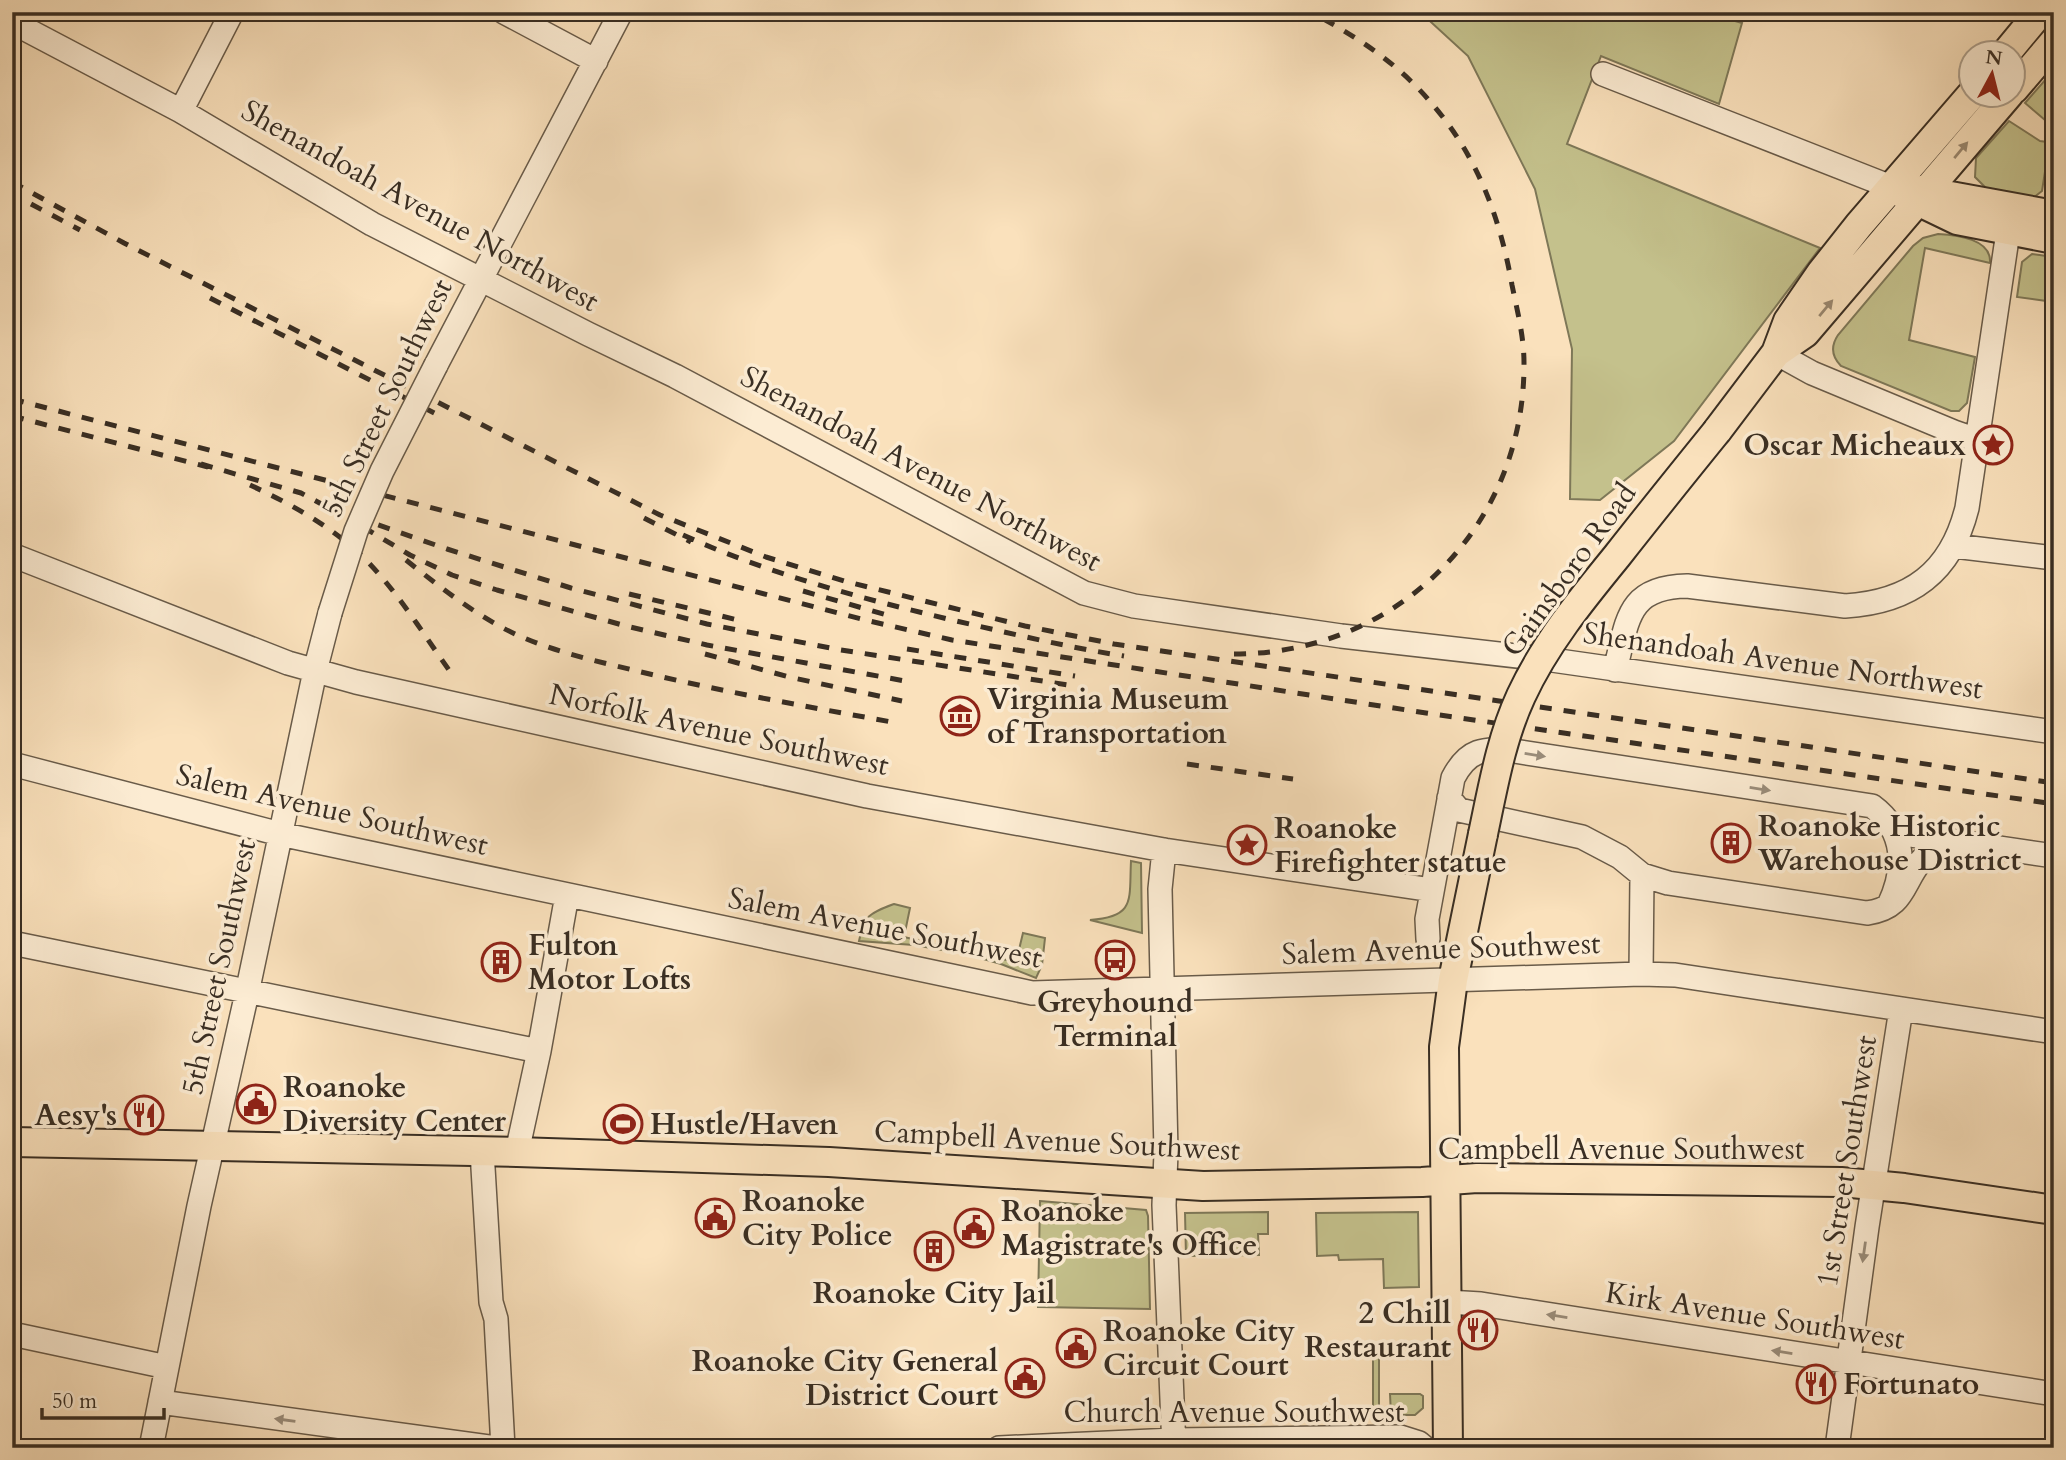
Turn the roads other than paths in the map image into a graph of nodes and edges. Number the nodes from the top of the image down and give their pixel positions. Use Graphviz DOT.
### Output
graph roads {
  1 [pos="232,12"];
  2 [pos="504,12"];
  3 [pos="621,12"];
  4 [pos="2040,12"];
  5 [pos="12,22"];
  6 [pos="2019,38"];
  7 [pos="2054,42"];
  8 [pos="596,61"];
  9 [pos="2028,73"];
  10 [pos="1603,74"];
  11 [pos="1960,108"];
  12 [pos="1997,108"];
  13 [pos="181,111"];
  14 [pos="1891,187"];
  15 [pos="1922,196"];
  16 [pos="2054,215"];
  17 [pos="2008,232"];
  18 [pos="2054,239"];
  19 [pos="481,279"];
  20 [pos="1776,353"];
  21 [pos="1977,440"];
  22 [pos="1954,547"];
  23 [pos="12,555"];
  24 [pos="2054,558"];
  25 [pos="1615,670"];
  26 [pos="315,671"];
  27 [pos="2054,732"];
  28 [pos="12,764"];
  29 [pos="1450,798"];
  30 [pos="1890,823"];
  31 [pos="280,834"];
  32 [pos="1958,842"];
  33 [pos="1164,850"];
  34 [pos="2054,856"];
  35 [pos="1642,875"];
  36 [pos="1432,890"];
  37 [pos="567,895"];
  38 [pos="1889,905"];
  39 [pos="1428,939"];
  40 [pos="12,943"];
  41 [pos="1641,974"];
  42 [pos="1453,980"];
  43 [pos="1163,990"];
  44 [pos="247,993"];
  45 [pos="1901,1009"];
  46 [pos="2054,1032"];
  47 [pos="539,1051"];
  48 [pos="12,1142"];
  49 [pos="212,1145"];
  50 [pos="482,1151"];
  51 [pos="517,1152"];
  52 [pos="1444,1181"];
  53 [pos="1165,1185"];
  54 [pos="1875,1185"];
  55 [pos="2054,1210"];
  56 [pos="1447,1302"];
  57 [pos="12,1334"];
  58 [pos="1849,1363"];
  59 [pos="167,1367"];
  60 [pos="2054,1394"];
  61 [pos="160,1402"];
  62 [pos="1174,1444"];
  63 [pos="490,1447"];
  64 [pos="151,1448"];
  65 [pos="496,1448"];
  66 [pos="503,1448"];
  67 [pos="999,1448"];
  68 [pos="1425,1448"];
  69 [pos="1448,1448"];
  70 [pos="1837,1448"];
  1 -- 13 [label="street"];
  2 -- 8 [label="street"];
  3 -- 8 [label="street, 5th Street Southwest"];
  4 -- 6 [label="main road"];
  5 -- 13 [label="street, Shenandoah Avenue Northwest"];
  7 -- 9 [label="main road"];
  8 -- 19 [label="street, 5th Street Southwest"];
  10 -- 14 [label="street"];
  11 -- 14 [label="main road, Gainsboro Road"];
  15 -- 12 [label="main road, Gainsboro Road, one-way"];
  13 -- 19 [label="street, Shenandoah Avenue Northwest"];
  14 -- 15 [label="main road"];
  14 -- 20 [label="main road, Gainsboro Road"];
  15 -- 16 [label="main road"];
  15 -- 17 [label="main road"];
  20 -- 15 [label="main road, Gainsboro Road, one-way"];
  17 -- 18 [label="main road"];
  17 -- 21 [label="street"];
  19 -- 25 [label="street, Shenandoah Avenue Northwest"];
  19 -- 26 [label="street, 5th Street Southwest, bridge"];
  20 -- 21 [label="street"];
  20 -- 42 [label="main road, Gainsboro Road, bridge"];
  21 -- 22 [label="street"];
  22 -- 24 [label="street"];
  22 -- 25 [label="street"];
  23 -- 26 [label="street, Norfolk Avenue Southwest"];
  25 -- 27 [label="street, Shenandoah Avenue Northwest"];
  26 -- 31 [label="street, 5th Street Southwest"];
  26 -- 33 [label="street, Norfolk Avenue Southwest"];
  28 -- 31 [label="street, Salem Avenue Southwest"];
  29 -- 30 [label="street, one-way"];
  29 -- 35 [label="street"];
  29 -- 36 [label="street"];
  30 -- 32 [label="street"];
  30 -- 38 [label="street"];
  31 -- 37 [label="street, Salem Avenue Southwest"];
  31 -- 44 [label="street, 5th Street Southwest"];
  32 -- 34 [label="street"];
  32 -- 38 [label="street"];
  33 -- 36 [label="street, Norfolk Avenue Southwest"];
  33 -- 43 [label="street"];
  35 -- 38 [label="street"];
  35 -- 41 [label="street"];
  36 -- 39 [label="street"];
  37 -- 43 [label="street, Salem Avenue Southwest"];
  37 -- 47 [label="street"];
  40 -- 44 [label="street"];
  41 -- 42 [label="street, Salem Avenue Southwest"];
  41 -- 45 [label="street, Salem Avenue Southwest"];
  42 -- 43 [label="street, Salem Avenue Southwest"];
  42 -- 52 [label="main road, Gainsboro Road"];
  43 -- 53 [label="street"];
  44 -- 47 [label="street"];
  44 -- 49 [label="street, 5th Street Southwest"];
  45 -- 46 [label="street, Salem Avenue Southwest"];
  45 -- 54 [label="street, 1st Street Southwest"];
  47 -- 51 [label="street"];
  48 -- 49 [label="main road, Campbell Avenue Southwest"];
  49 -- 50 [label="main road, Campbell Avenue Southwest"];
  49 -- 59 [label="street, 5th Street Southwest"];
  50 -- 51 [label="main road, Campbell Avenue Southwest"];
  50 -- 66 [label="street"];
  51 -- 53 [label="main road, Campbell Avenue Southwest"];
  52 -- 53 [label="main road, Campbell Avenue Southwest"];
  52 -- 54 [label="main road, Campbell Avenue Southwest"];
  52 -- 56 [label="main road, Gainsboro Road"];
  53 -- 62 [label="street"];
  54 -- 55 [label="main road, Campbell Avenue Southwest"];
  54 -- 58 [label="street, 1st Street Southwest, one-way"];
  58 -- 56 [label="street, Kirk Avenue Southwest, one-way"];
  56 -- 69 [label="main road, Gainsboro Road"];
  57 -- 59 [label="street"];
  58 -- 60 [label="street, Kirk Avenue Southwest"];
  58 -- 70 [label="street, 1st Street Southwest"];
  59 -- 61 [label="street, 5th Street Southwest"];
  63 -- 61 [label="street, one-way"];
  61 -- 64 [label="street, 5th Street Southwest"];
  62 -- 67 [label="street, Church Avenue Southwest"];
  62 -- 68 [label="street, Church Avenue Southwest"];
  63 -- 65 [label="street"];
}
